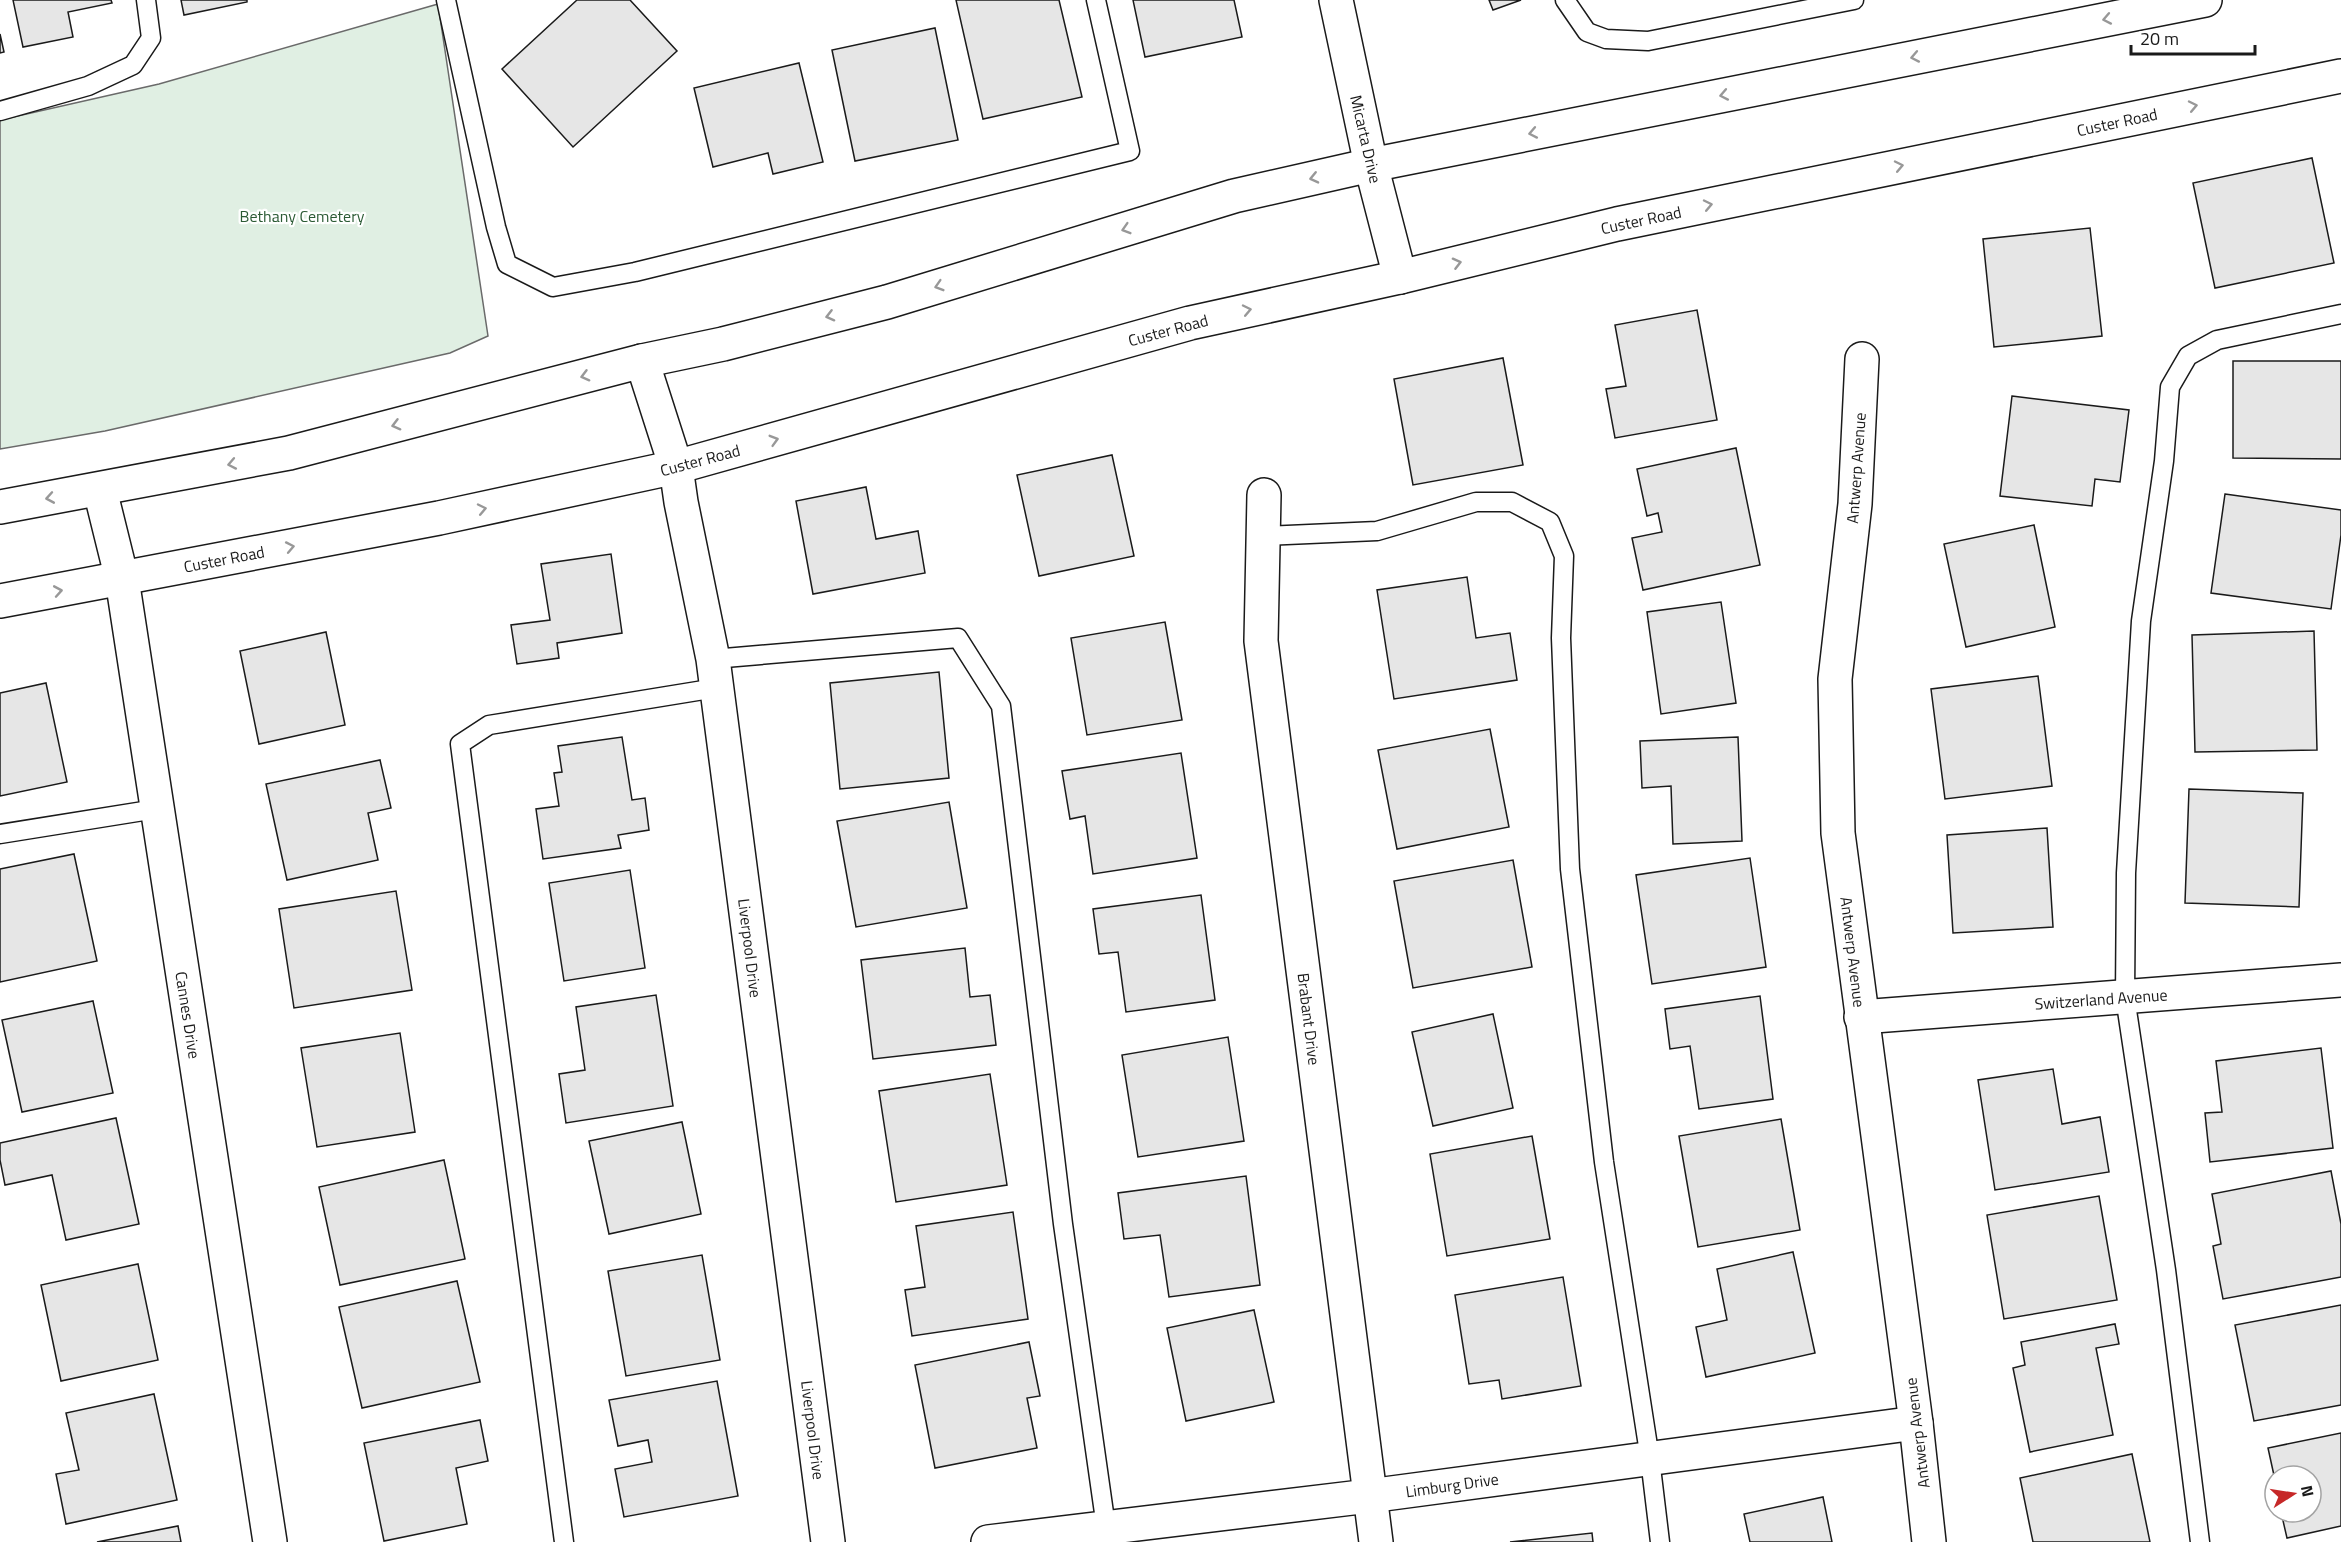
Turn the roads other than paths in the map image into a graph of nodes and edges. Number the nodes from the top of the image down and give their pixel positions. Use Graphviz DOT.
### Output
graph roads {
  1 [pos="146,0"];
  2 [pos="446,0"];
  3 [pos="1096,0"];
  4 [pos="1336,0"];
  5 [pos="1565,0"];
  6 [pos="1854,0"];
  7 [pos="2205,0"];
  8 [pos="2341,76"];
  9 [pos="0,111"];
  10 [pos="1371,165"];
  11 [pos="1400,277"];
  12 [pos="2341,314"];
  13 [pos="1862,359"];
  14 [pos="642,361"];
  15 [pos="676,467"];
  16 [pos="100,490"];
  17 [pos="1264,495"];
  18 [pos="0,507"];
  19 [pos="1264,536"];
  20 [pos="122,579"];
  21 [pos="0,601"];
  22 [pos="714,674"];
  23 [pos="156,809"];
  24 [pos="0,834"];
  25 [pos="2341,981"];
  26 [pos="2125,997"];
  27 [pos="1862,1017"];
  28 [pos="1916,1423"];
  29 [pos="1650,1459"];
  30 [pos="1369,1496"];
  31 [pos="1107,1535"];
  32 [pos="270,1542"];
  33 [pos="564,1542"];
  34 [pos="828,1542"];
  35 [pos="988,1542"];
  36 [pos="1376,1542"];
  37 [pos="1660,1542"];
  38 [pos="1929,1542"];
  39 [pos="2200,1542"];
  1 -- 9 [label="lane"];
  2 -- 3 [label="lane"];
  4 -- 10 [label="street, Micarta Drive"];
  5 -- 6 [label="lane"];
  7 -- 10 [label="street, one-way"];
  11 -- 8 [label="street, Custer Road, one-way"];
  10 -- 11 [label="street, Micarta Drive"];
  10 -- 14 [label="street, one-way"];
  15 -- 11 [label="street, Custer Road, one-way"];
  12 -- 26 [label="lane"];
  13 -- 27 [label="street, Antwerp Avenue"];
  14 -- 15 [label="street, Liverpool Drive"];
  14 -- 16 [label="street, one-way"];
  20 -- 15 [label="street, Custer Road, one-way"];
  15 -- 22 [label="street, Liverpool Drive"];
  16 -- 18 [label="street, one-way"];
  16 -- 20 [label="street, Cannes Drive"];
  17 -- 19 [label="street, Brabant Drive"];
  19 -- 29 [label="lane"];
  19 -- 30 [label="street, Brabant Drive"];
  21 -- 20 [label="street, Custer Road, one-way"];
  20 -- 23 [label="street, Cannes Drive"];
  22 -- 31 [label="lane"];
  22 -- 33 [label="lane"];
  22 -- 34 [label="street, Liverpool Drive"];
  23 -- 24 [label="lane"];
  23 -- 32 [label="street, Cannes Drive"];
  25 -- 26 [label="street, Switzerland Avenue"];
  26 -- 27 [label="street, Switzerland Avenue"];
  26 -- 39 [label="lane"];
  27 -- 28 [label="street, Antwerp Avenue"];
  28 -- 29 [label="street, Limburg Drive"];
  28 -- 38 [label="street, Antwerp Avenue"];
  29 -- 30 [label="street, Limburg Drive"];
  29 -- 37 [label="lane"];
  30 -- 31 [label="street, Limburg Drive"];
  30 -- 36 [label="street, Brabant Drive"];
  31 -- 35 [label="street, Limburg Drive"];
}
